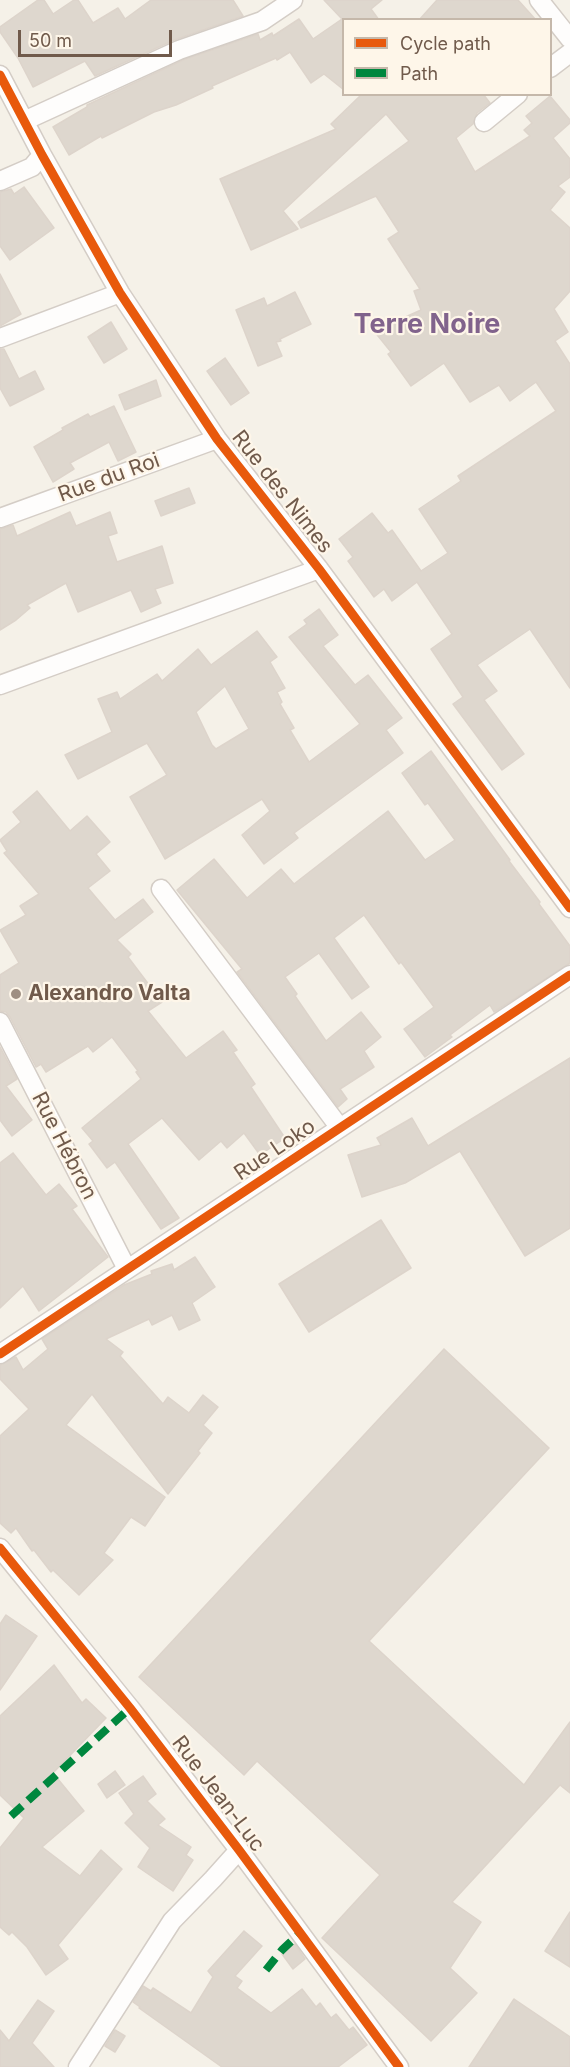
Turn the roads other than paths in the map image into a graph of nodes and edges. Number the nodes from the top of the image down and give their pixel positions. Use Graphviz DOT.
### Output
graph roads {
  1 [pos="293,0"];
  2 [pos="539,0"];
  3 [pos="570,39"];
  4 [pos="570,53"];
  5 [pos="552,66"];
  6 [pos="0,75"];
  7 [pos="516,96"];
  8 [pos="24,121"];
  9 [pos="484,122"];
  10 [pos="42,155"];
  11 [pos="0,181"];
  12 [pos="120,293"];
  13 [pos="0,338"];
  14 [pos="217,439"];
  15 [pos="0,518"];
  16 [pos="319,569"];
  17 [pos="0,685"];
  18 [pos="161,889"];
  19 [pos="570,908"];
  20 [pos="570,975"];
  21 [pos="0,1022"];
  22 [pos="340,1128"];
  23 [pos="128,1269"];
  24 [pos="0,1354"];
  25 [pos="0,1548"];
  26 [pos="239,1850"];
  27 [pos="78,2067"];
  28 [pos="399,2067"];
  1 -- 8 [label="street"];
  2 -- 3 [label="street"];
  4 -- 5 [label="street"];
  6 -- 8 [label="street, Rue des Nimes"];
  7 -- 9 [label="street"];
  8 -- 10 [label="street, Rue des Nimes"];
  10 -- 11 [label="street"];
  10 -- 12 [label="street, Rue des Nimes"];
  12 -- 13 [label="street"];
  12 -- 14 [label="street, Rue des Nimes"];
  14 -- 15 [label="street, Rue du Roi"];
  14 -- 16 [label="street, Rue des Nimes"];
  16 -- 17 [label="street"];
  16 -- 19 [label="street, Rue des Nimes"];
  18 -- 22 [label="street"];
  20 -- 22 [label="street, Rue Loko"];
  21 -- 23 [label="street, Rue Hébron"];
  22 -- 23 [label="street, Rue Loko"];
  23 -- 24 [label="street, Rue Loko"];
  25 -- 26 [label="street, Rue Jean-Luc"];
  26 -- 27 [label="street"];
  26 -- 28 [label="street, Rue Jean-Luc"];
}
